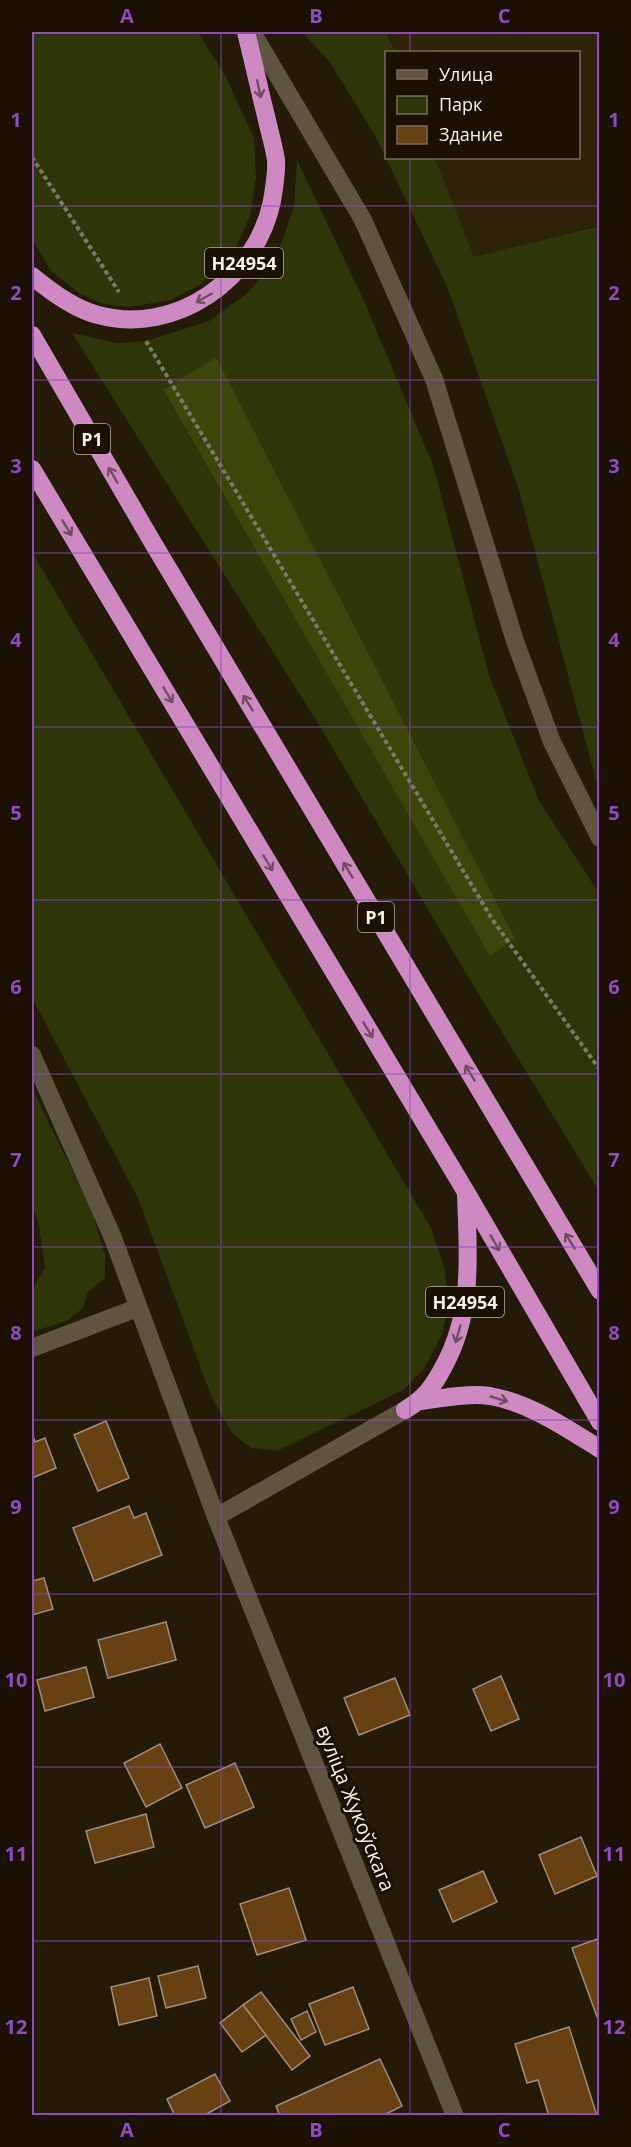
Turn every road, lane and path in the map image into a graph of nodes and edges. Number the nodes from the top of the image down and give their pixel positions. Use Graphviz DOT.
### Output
graph roads {
  1 [pos="246,32"];
  2 [pos="252,32"];
  3 [pos="32,157"];
  4 [pos="32,276"];
  5 [pos="122,297"];
  6 [pos="32,334"];
  7 [pos="146,341"];
  8 [pos="32,469"];
  9 [pos="600,838"];
  10 [pos="32,1055"];
  11 [pos="600,1070"];
  12 [pos="466,1192"];
  13 [pos="600,1291"];
  14 [pos="137,1308"];
  15 [pos="32,1348"];
  16 [pos="420,1401"];
  17 [pos="405,1410"];
  18 [pos="600,1422"];
  19 [pos="600,1449"];
  20 [pos="216,1517"];
  21 [pos="456,2115"];
  1 -- 4 [label="highway, Н24954, one-way"];
  2 -- 9 [label="street"];
  3 -- 5 [label="path"];
  13 -- 6 [label="highway, Р1, one-way"];
  7 -- 11 [label="path"];
  8 -- 12 [label="highway, one-way"];
  10 -- 14 [label="street, вуліца Жукоўскага"];
  12 -- 16 [label="highway, Н24954, one-way"];
  12 -- 18 [label="highway, one-way"];
  14 -- 15 [label="street"];
  14 -- 20 [label="street, вуліца Жукоўскага"];
  16 -- 17 [label="highway, Н24954"];
  16 -- 19 [label="highway, Н24954, one-way"];
  17 -- 20 [label="street, Н24954"];
  20 -- 21 [label="street, вуліца Жукоўскага"];
}
